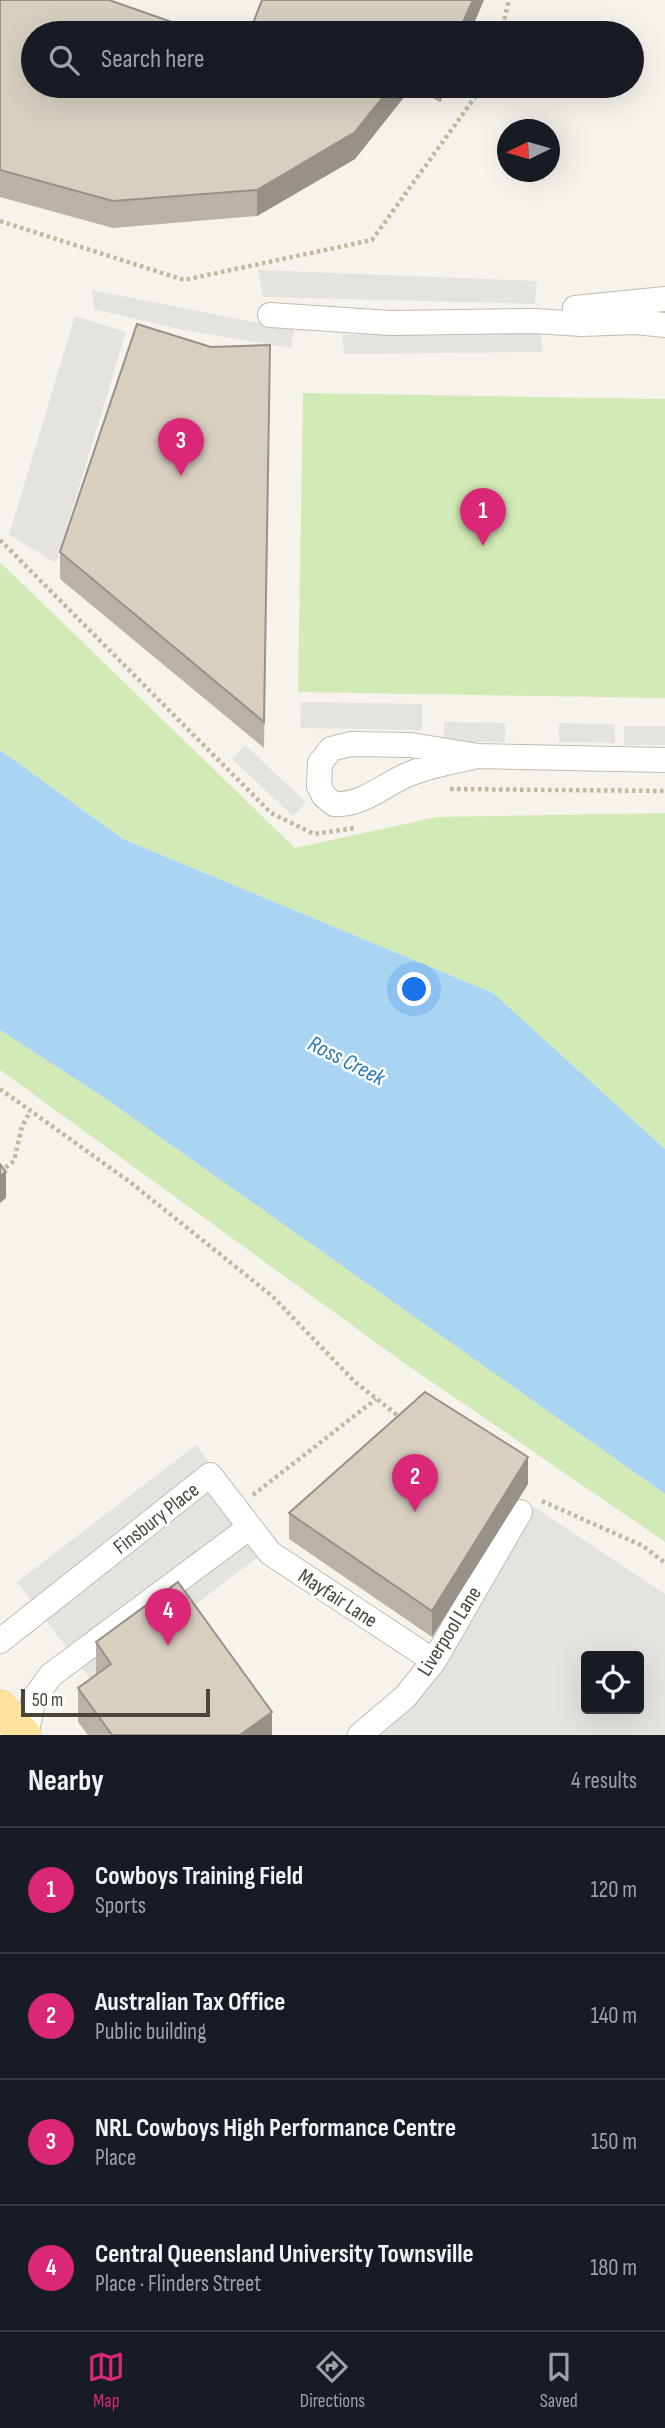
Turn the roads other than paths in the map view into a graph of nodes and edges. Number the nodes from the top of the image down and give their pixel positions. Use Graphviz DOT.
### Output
graph roads {
  1 [pos="665,299"];
  2 [pos="270,315"];
  3 [pos="535,321"];
  4 [pos="665,325"];
  5 [pos="478,756"];
  6 [pos="665,760"];
  7 [pos="530,1506"];
  8 [pos="243,1518"];
  9 [pos="0,1641"];
  10 [pos="434,1661"];
  11 [pos="0,1706"];
  12 [pos="25,1735"];
  13 [pos="360,1735"];
  1 -- 3 [label="lane"];
  2 -- 3 [label="lane"];
  3 -- 4 [label="lane"];
  5 -- 5 [label="lane"];
  5 -- 6 [label="lane"];
  7 -- 10 [label="lane, Liverpool Lane"];
  8 -- 9 [label="lane, Finsbury Place"];
  8 -- 10 [label="lane, Mayfair Lane"];
  8 -- 12 [label="lane"];
  10 -- 13 [label="lane, Liverpool Lane"];
  11 -- 12 [label="main road"];
}
